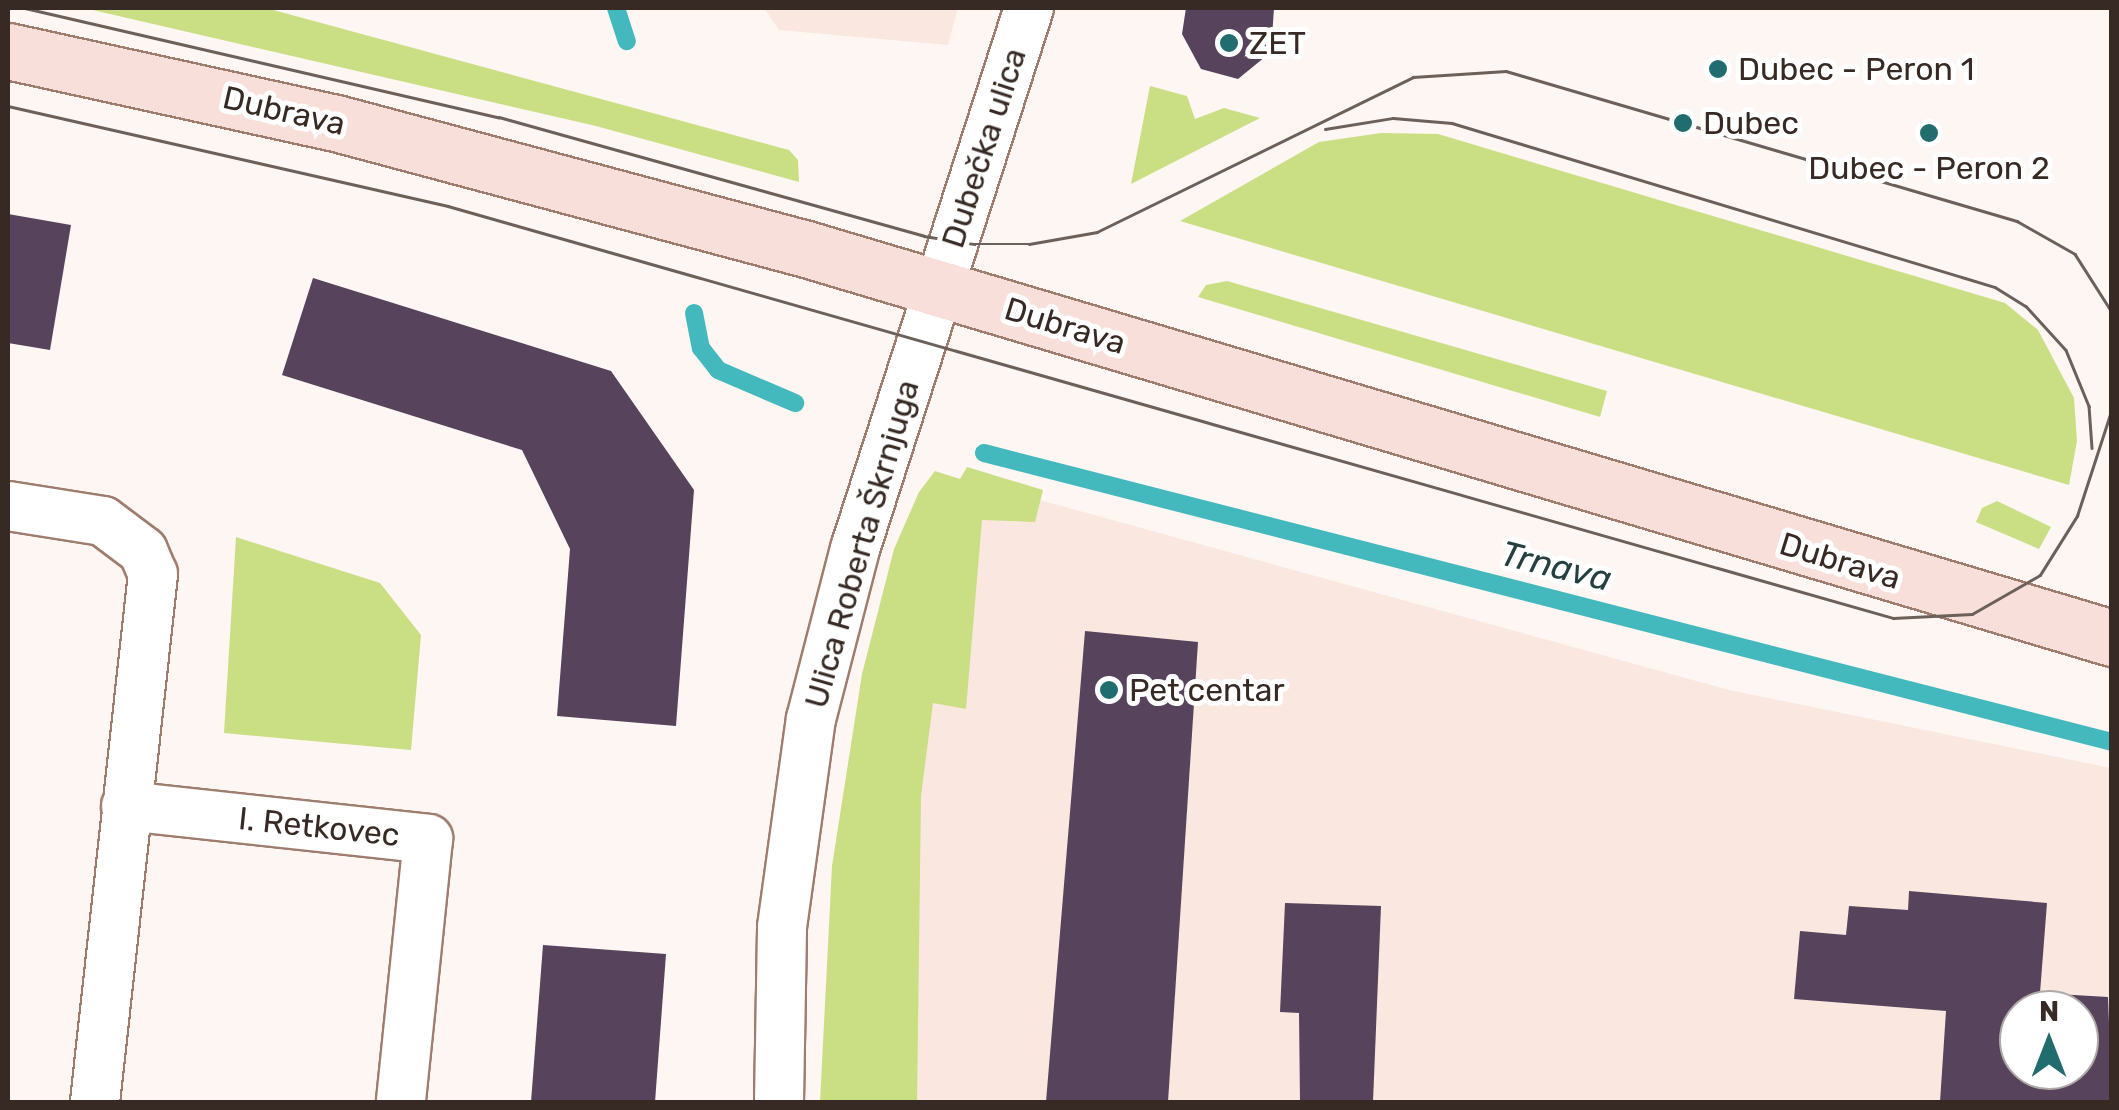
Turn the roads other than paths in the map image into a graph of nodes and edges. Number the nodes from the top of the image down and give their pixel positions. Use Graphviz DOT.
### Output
graph roads {
  1 [pos="1029,8"];
  2 [pos="8,50"];
  3 [pos="938,288"];
  4 [pos="8,506"];
  5 [pos="2112,638"];
  6 [pos="126,806"];
  7 [pos="95,1102"];
  8 [pos="401,1102"];
  9 [pos="779,1102"];
  1 -- 3 [label="street, Dubečka ulica"];
  2 -- 3 [label="main road, Dubrava"];
  3 -- 5 [label="main road, Dubrava"];
  3 -- 9 [label="street, Ulica Roberta Škrnjuga"];
  4 -- 6 [label="street"];
  6 -- 7 [label="street"];
  6 -- 8 [label="street, I. Retkovec"];
}
